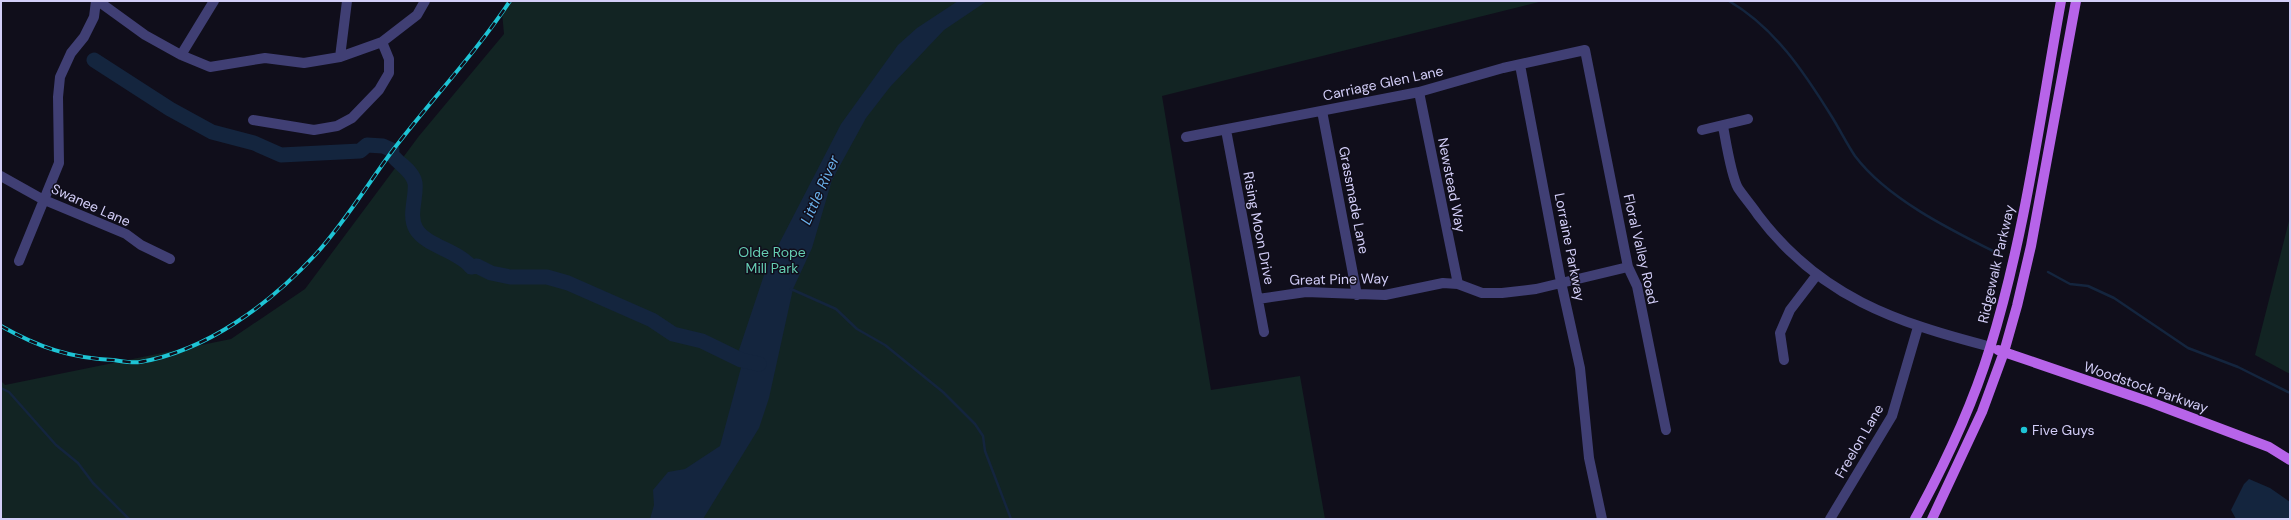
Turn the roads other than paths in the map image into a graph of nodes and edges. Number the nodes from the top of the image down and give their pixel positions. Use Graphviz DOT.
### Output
graph roads {
  1 [pos="97,1"];
  2 [pos="214,1"];
  3 [pos="346,1"];
  4 [pos="425,1"];
  5 [pos="2061,1"];
  6 [pos="2076,1"];
  7 [pos="382,42"];
  8 [pos="1585,50"];
  9 [pos="181,55"];
  10 [pos="340,57"];
  11 [pos="1520,64"];
  12 [pos="1419,92"];
  13 [pos="1322,111"];
  14 [pos="1748,119"];
  15 [pos="254,120"];
  16 [pos="1723,126"];
  17 [pos="1226,130"];
  18 [pos="1702,130"];
  19 [pos="1186,137"];
  20 [pos="1,176"];
  21 [pos="42,199"];
  22 [pos="170,258"];
  23 [pos="19,261"];
  24 [pos="1628,267"];
  25 [pos="1816,276"];
  26 [pos="1561,282"];
  27 [pos="1458,284"];
  28 [pos="1357,295"];
  29 [pos="1258,299"];
  30 [pos="1918,327"];
  31 [pos="1264,332"];
  32 [pos="1991,347"];
  33 [pos="2004,352"];
  34 [pos="1784,360"];
  35 [pos="1666,430"];
  36 [pos="2290,460"];
  37 [pos="1602,519"];
  38 [pos="1830,519"];
  39 [pos="1915,519"];
  40 [pos="1932,519"];
  1 -- 9 [label="street"];
  1 -- 21 [label="street"];
  2 -- 9 [label="street"];
  3 -- 10 [label="street"];
  4 -- 7 [label="street"];
  5 -- 32 [label="main road, Ridgewalk Parkway"];
  6 -- 33 [label="main road, Ridgewalk Parkway"];
  7 -- 10 [label="street"];
  7 -- 15 [label="street"];
  8 -- 11 [label="street, Carriage Glen Lane"];
  8 -- 24 [label="street, Floral Valley Road"];
  9 -- 10 [label="street"];
  11 -- 12 [label="street, Carriage Glen Lane"];
  11 -- 26 [label="street, Lorraine Parkway"];
  12 -- 13 [label="street, Carriage Glen Lane"];
  12 -- 27 [label="street, Newstead Way"];
  13 -- 17 [label="street, Carriage Glen Lane"];
  13 -- 28 [label="street, Grassmade Lane"];
  14 -- 16 [label="street"];
  16 -- 18 [label="street"];
  16 -- 25 [label="street"];
  17 -- 19 [label="street, Carriage Glen Lane"];
  17 -- 29 [label="street, Rising Moon Drive"];
  20 -- 21 [label="street, Swanee Lane"];
  21 -- 22 [label="street, Swanee Lane"];
  21 -- 23 [label="street"];
  24 -- 26 [label="street, Great Pine Way"];
  24 -- 35 [label="street, Floral Valley Road"];
  25 -- 30 [label="street"];
  25 -- 34 [label="street"];
  26 -- 27 [label="street, Great Pine Way"];
  26 -- 37 [label="street, Lorraine Parkway"];
  27 -- 28 [label="street, Great Pine Way"];
  28 -- 29 [label="street, Great Pine Way"];
  29 -- 31 [label="street, Rising Moon Drive"];
  30 -- 32 [label="street"];
  30 -- 38 [label="street, Freelon Lane"];
  32 -- 33 [label="main road, Woodstock Parkway"];
  32 -- 39 [label="main road, Ridgewalk Parkway"];
  33 -- 36 [label="main road, Woodstock Parkway"];
  33 -- 40 [label="main road, Ridgewalk Parkway"];
}
